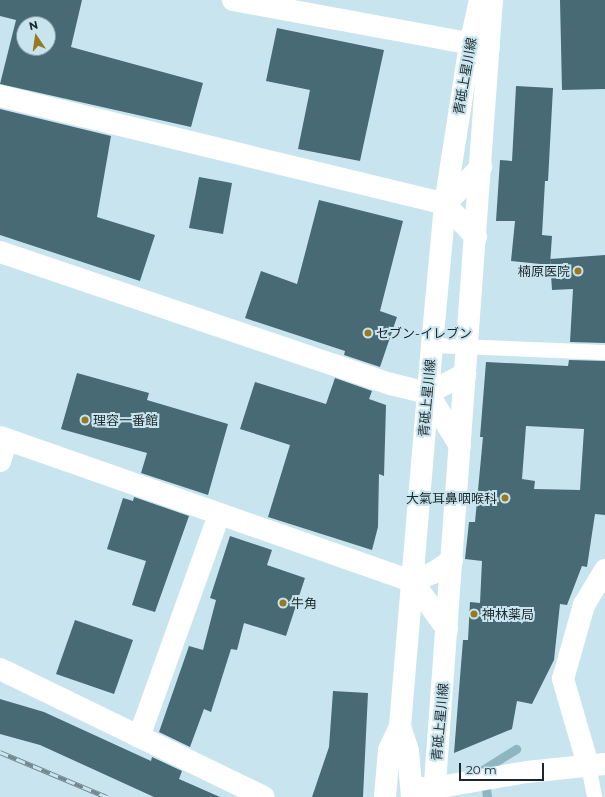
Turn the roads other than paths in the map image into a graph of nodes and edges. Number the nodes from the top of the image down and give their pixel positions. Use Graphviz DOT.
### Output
graph roads {
  1 [pos="233,0"];
  2 [pos="480,0"];
  3 [pos="492,0"];
  4 [pos="479,46"];
  5 [pos="0,96"];
  6 [pos="481,167"];
  7 [pos="445,204"];
  8 [pos="476,237"];
  9 [pos="0,252"];
  10 [pos="432,345"];
  11 [pos="468,346"];
  12 [pos="605,352"];
  13 [pos="465,374"];
  14 [pos="428,393"];
  15 [pos="4,439"];
  16 [pos="460,446"];
  17 [pos="0,460"];
  18 [pos="219,515"];
  19 [pos="452,560"];
  20 [pos="605,570"];
  21 [pos="412,582"];
  22 [pos="448,629"];
  23 [pos="0,669"];
  24 [pos="400,726"];
  25 [pos="139,737"];
  26 [pos="597,765"];
  27 [pos="412,793"];
  28 [pos="434,793"];
  29 [pos="264,797"];
  30 [pos="385,797"];
  31 [pos="594,797"];
  1 -- 4 [label="street"];
  2 -- 4 [label="street, 青砥上星川線"];
  3 -- 4 [label="street, 青砥上星川線"];
  4 -- 6 [label="street, 青砥上星川線"];
  4 -- 7 [label="street, 青砥上星川線"];
  5 -- 7 [label="street"];
  6 -- 7 [label="street"];
  6 -- 8 [label="street, 青砥上星川線"];
  7 -- 8 [label="street"];
  7 -- 10 [label="street, 青砥上星川線"];
  8 -- 11 [label="street, 青砥上星川線"];
  9 -- 14 [label="street"];
  10 -- 11 [label="lane"];
  10 -- 14 [label="street, 青砥上星川線"];
  11 -- 12 [label="lane"];
  11 -- 13 [label="street, 青砥上星川線"];
  13 -- 14 [label="street"];
  13 -- 16 [label="street, 青砥上星川線"];
  14 -- 16 [label="street"];
  14 -- 21 [label="street, 青砥上星川線"];
  15 -- 17 [label="street"];
  15 -- 18 [label="street"];
  16 -- 19 [label="street, 青砥上星川線"];
  18 -- 21 [label="street"];
  18 -- 25 [label="street"];
  19 -- 21 [label="street"];
  19 -- 22 [label="street, 青砥上星川線"];
  20 -- 26 [label="street"];
  21 -- 22 [label="street"];
  21 -- 24 [label="street, 青砥上星川線"];
  22 -- 28 [label="street, 青砥上星川線"];
  23 -- 25 [label="street"];
  24 -- 27 [label="street, 青砥上星川線"];
  24 -- 30 [label="street"];
  25 -- 29 [label="street"];
  26 -- 28 [label="street"];
  26 -- 31 [label="lane"];
  27 -- 28 [label="street"];
}
